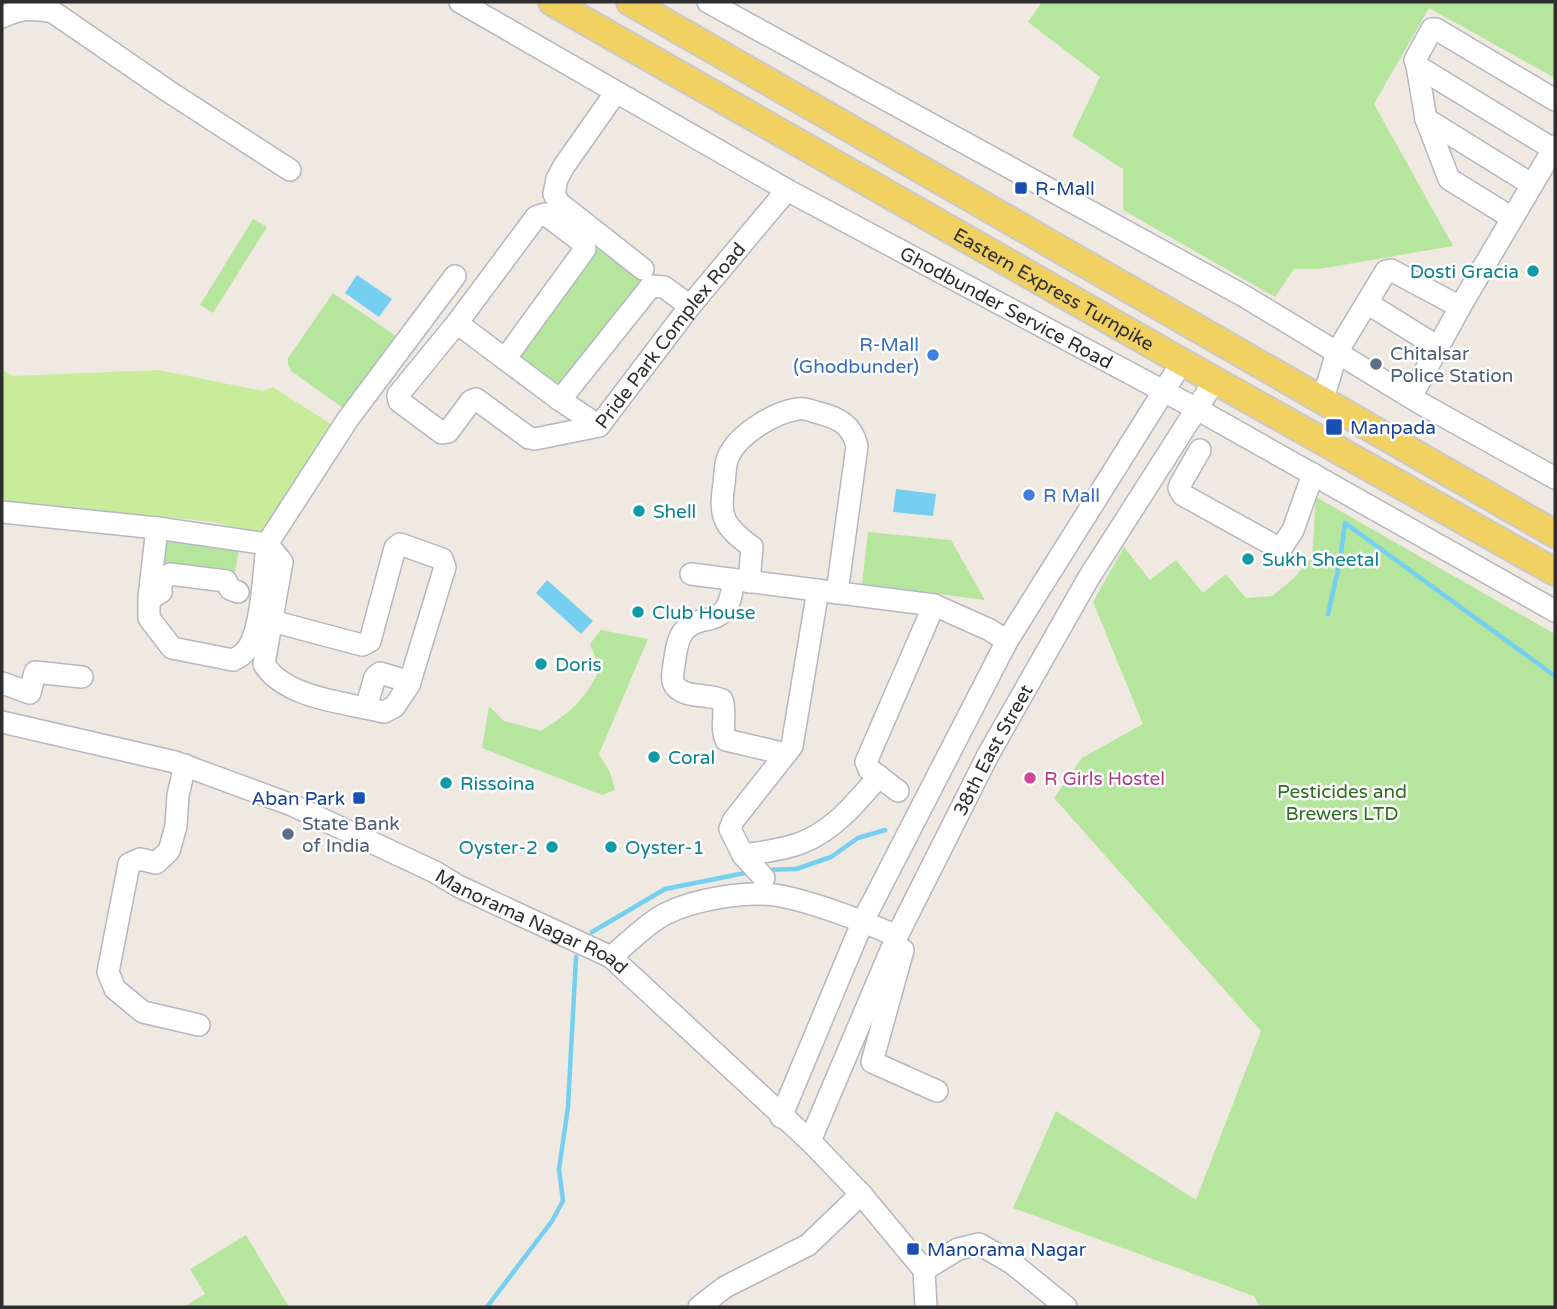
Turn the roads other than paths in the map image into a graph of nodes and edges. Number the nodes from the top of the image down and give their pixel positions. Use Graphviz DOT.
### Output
graph roads {
  1 [pos="460,2"];
  2 [pos="552,2"];
  3 [pos="630,2"];
  4 [pos="708,2"];
  5 [pos="2,17"];
  6 [pos="1417,66"];
  7 [pos="616,92"];
  8 [pos="1555,100"];
  9 [pos="1426,119"];
  10 [pos="1554,147"];
  11 [pos="290,170"];
  12 [pos="1555,171"];
  13 [pos="1531,184"];
  14 [pos="787,190"];
  15 [pos="1512,218"];
  16 [pos="643,269"];
  17 [pos="455,276"];
  18 [pos="1367,303"];
  19 [pos="690,306"];
  20 [pos="1460,307"];
  21 [pos="457,323"];
  22 [pos="1438,347"];
  23 [pos="1336,352"];
  24 [pos="505,359"];
  25 [pos="1182,362"];
  26 [pos="1215,380"];
  27 [pos="1162,391"];
  28 [pos="1323,399"];
  29 [pos="560,400"];
  30 [pos="1415,400"];
  31 [pos="1197,409"];
  32 [pos="599,426"];
  33 [pos="1200,450"];
  34 [pos="1313,474"];
  35 [pos="1555,478"];
  36 [pos="2,512"];
  37 [pos="157,528"];
  38 [pos="1555,534"];
  39 [pos="267,544"];
  40 [pos="1057,562"];
  41 [pos="1555,572"];
  42 [pos="691,574"];
  43 [pos="1088,579"];
  44 [pos="741,581"];
  45 [pos="238,592"];
  46 [pos="827,592"];
  47 [pos="149,597"];
  48 [pos="934,605"];
  49 [pos="1555,611"];
  50 [pos="272,621"];
  51 [pos="1007,641"];
  52 [pos="82,677"];
  53 [pos="410,682"];
  54 [pos="2,683"];
  55 [pos="30,693"];
  56 [pos="366,708"];
  57 [pos="2,722"];
  58 [pos="28,728"];
  59 [pos="786,754"];
  60 [pos="185,765"];
  61 [pos="879,776"];
  62 [pos="898,791"];
  63 [pos="743,855"];
  64 [pos="764,878"];
  65 [pos="863,921"];
  66 [pos="902,937"];
  67 [pos="611,957"];
  68 [pos="199,1026"];
  69 [pos="937,1091"];
  70 [pos="781,1117"];
  71 [pos="810,1141"];
  72 [pos="861,1194"];
  73 [pos="924,1270"];
  74 [pos="699,1307"];
  75 [pos="926,1307"];
  76 [pos="1066,1307"];
  1 -- 7 [label="street, Ghodbunder Service Road"];
  2 -- 25 [label="main road, Eastern Express Turnpike"];
  3 -- 28 [label="main road, Eastern Express Turnpike"];
  4 -- 23 [label="street"];
  5 -- 11 [label="street"];
  6 -- 8 [label="street"];
  6 -- 9 [label="street"];
  6 -- 10 [label="street"];
  7 -- 14 [label="street, Ghodbunder Service Road"];
  7 -- 16 [label="street"];
  9 -- 13 [label="street"];
  9 -- 15 [label="street"];
  10 -- 13 [label="street"];
  12 -- 30 [label="street"];
  13 -- 15 [label="street"];
  14 -- 19 [label="street, Pride Park Complex Road"];
  14 -- 27 [label="street, Ghodbunder Service Road"];
  15 -- 20 [label="street"];
  17 -- 39 [label="street"];
  18 -- 20 [label="street"];
  18 -- 22 [label="street"];
  18 -- 23 [label="street"];
  19 -- 29 [label="street"];
  19 -- 32 [label="street, Pride Park Complex Road"];
  20 -- 22 [label="street"];
  21 -- 24 [label="street"];
  21 -- 24 [label="street, Pride Park Complex Road"];
  21 -- 32 [label="street, Pride Park Complex Road"];
  22 -- 30 [label="street"];
  23 -- 28 [label="street"];
  23 -- 30 [label="street"];
  24 -- 29 [label="street"];
  25 -- 26 [label="main road, Eastern Express Turnpike"];
  25 -- 27 [label="street, 38th East Street"];
  26 -- 31 [label="street, 38th East Street"];
  26 -- 41 [label="main road, Eastern Express Turnpike"];
  27 -- 31 [label="street, Ghodbunder Service Road"];
  27 -- 40 [label="street, 38th East Street"];
  28 -- 38 [label="main road, Eastern Express Turnpike"];
  29 -- 32 [label="street"];
  30 -- 35 [label="street"];
  31 -- 34 [label="street, Ghodbunder Service Road"];
  31 -- 43 [label="street, 38th East Street"];
  33 -- 34 [label="street"];
  34 -- 49 [label="street, Ghodbunder Service Road"];
  36 -- 37 [label="street"];
  37 -- 39 [label="street"];
  37 -- 47 [label="street"];
  39 -- 47 [label="street"];
  39 -- 50 [label="street"];
  40 -- 43 [label="street"];
  40 -- 51 [label="street, 38th East Street"];
  42 -- 44 [label="street"];
  43 -- 66 [label="street, 38th East Street"];
  44 -- 46 [label="street"];
  44 -- 46 [label="street"];
  44 -- 59 [label="street"];
  45 -- 47 [label="street"];
  46 -- 48 [label="street"];
  46 -- 59 [label="street"];
  48 -- 51 [label="street"];
  48 -- 61 [label="street"];
  50 -- 53 [label="street"];
  50 -- 56 [label="street"];
  51 -- 65 [label="street, 38th East Street"];
  52 -- 55 [label="street"];
  53 -- 56 [label="street"];
  53 -- 56 [label="street"];
  54 -- 55 [label="street"];
  55 -- 58 [label="street"];
  57 -- 58 [label="street, Manorama Nagar Road"];
  58 -- 60 [label="street, Manorama Nagar Road"];
  59 -- 63 [label="street"];
  60 -- 67 [label="street, Manorama Nagar Road"];
  60 -- 68 [label="street"];
  61 -- 62 [label="street"];
  61 -- 63 [label="street"];
  63 -- 64 [label="street"];
  65 -- 66 [label="street"];
  65 -- 67 [label="street"];
  65 -- 70 [label="street, 38th East Street"];
  66 -- 69 [label="street"];
  66 -- 71 [label="street, 38th East Street"];
  67 -- 70 [label="street, Manorama Nagar Road"];
  70 -- 71 [label="street, Manorama Nagar Road"];
  71 -- 72 [label="street, Manorama Nagar Road"];
  72 -- 73 [label="street, Manorama Nagar Road"];
  72 -- 74 [label="street"];
  73 -- 75 [label="street"];
  73 -- 76 [label="street"];
}
